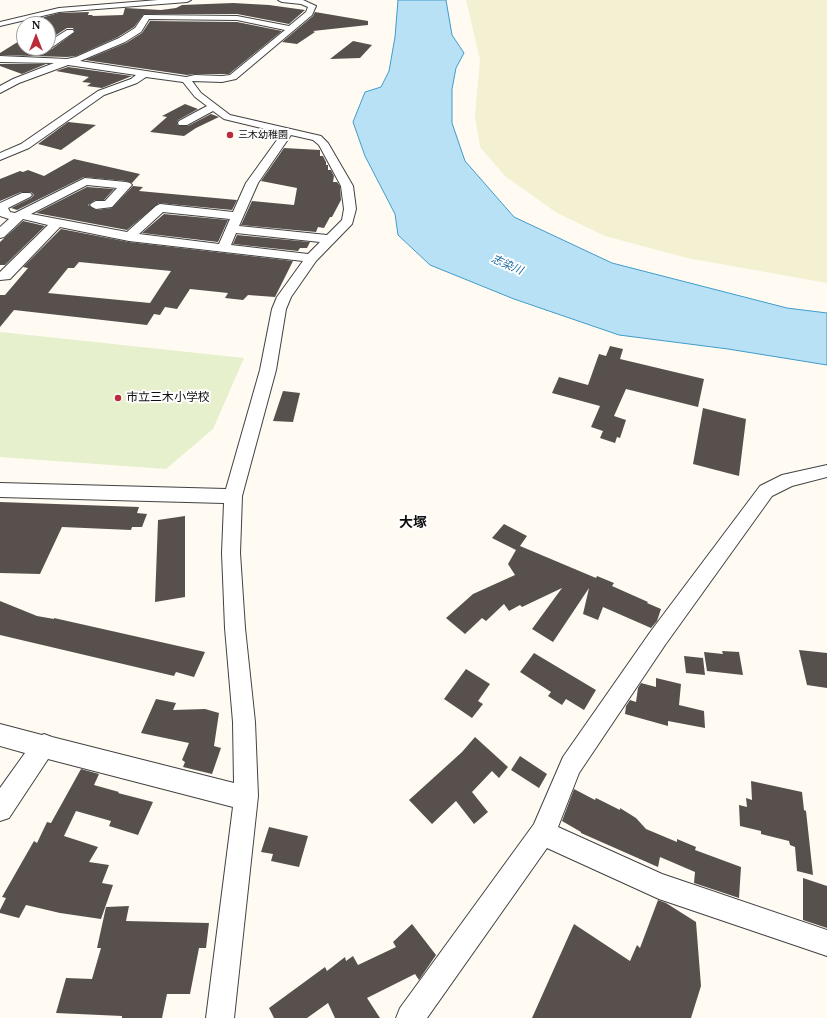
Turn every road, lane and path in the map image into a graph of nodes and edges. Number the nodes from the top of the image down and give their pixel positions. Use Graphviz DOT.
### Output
graph roads {
  1 [pos="77,0"];
  2 [pos="187,0"];
  3 [pos="282,0"];
  4 [pos="301,1"];
  5 [pos="59,10"];
  6 [pos="0,24"];
  7 [pos="291,29"];
  8 [pos="70,32"];
  9 [pos="56,41"];
  10 [pos="29,56"];
  11 [pos="0,59"];
  12 [pos="23,59"];
  13 [pos="69,62"];
  14 [pos="145,73"];
  15 [pos="187,80"];
  16 [pos="0,90"];
  17 [pos="213,108"];
  18 [pos="183,123"];
  19 [pos="289,131"];
  20 [pos="0,157"];
  21 [pos="26,195"];
  22 [pos="96,205"];
  23 [pos="2,210"];
  24 [pos="19,216"];
  25 [pos="236,216"];
  26 [pos="57,223"];
  27 [pos="231,229"];
  28 [pos="0,234"];
  29 [pos="129,237"];
  30 [pos="330,239"];
  31 [pos="223,249"];
  32 [pos="311,258"];
  33 [pos="0,276"];
  34 [pos="827,471"];
  35 [pos="0,490"];
  36 [pos="233,496"];
  37 [pos="0,735"];
  38 [pos="44,745"];
  39 [pos="246,796"];
  40 [pos="0,809"];
  41 [pos="543,833"];
  42 [pos="827,943"];
  43 [pos="220,1018"];
  44 [pos="410,1018"];
  1 -- 5 [label="street"];
  2 -- 5 [label="street"];
  3 -- 4 [label="street"];
  4 -- 7 [label="street"];
  5 -- 6 [label="street"];
  7 -- 13 [label="street"];
  7 -- 15 [label="street"];
  8 -- 9 [label="street"];
  10 -- 12 [label="street"];
  11 -- 12 [label="street"];
  12 -- 13 [label="street"];
  13 -- 14 [label="street"];
  13 -- 16 [label="street"];
  14 -- 15 [label="street"];
  14 -- 20 [label="street"];
  15 -- 17 [label="street"];
  17 -- 18 [label="street"];
  17 -- 19 [label="street"];
  19 -- 25 [label="street"];
  19 -- 30 [label="street"];
  21 -- 23 [label="street"];
  22 -- 24 [label="street"];
  23 -- 24 [label="street"];
  24 -- 26 [label="street"];
  24 -- 28 [label="street"];
  25 -- 27 [label="street"];
  25 -- 29 [label="street"];
  26 -- 29 [label="street"];
  26 -- 33 [label="street"];
  27 -- 30 [label="street"];
  27 -- 31 [label="street"];
  29 -- 31 [label="street"];
  30 -- 32 [label="street"];
  31 -- 32 [label="street"];
  32 -- 36 [label="street"];
  34 -- 41 [label="street"];
  35 -- 36 [label="street"];
  36 -- 39 [label="street"];
  37 -- 38 [label="street"];
  38 -- 39 [label="street"];
  38 -- 40 [label="street"];
  39 -- 43 [label="street"];
  41 -- 42 [label="street"];
  41 -- 44 [label="street"];
}
